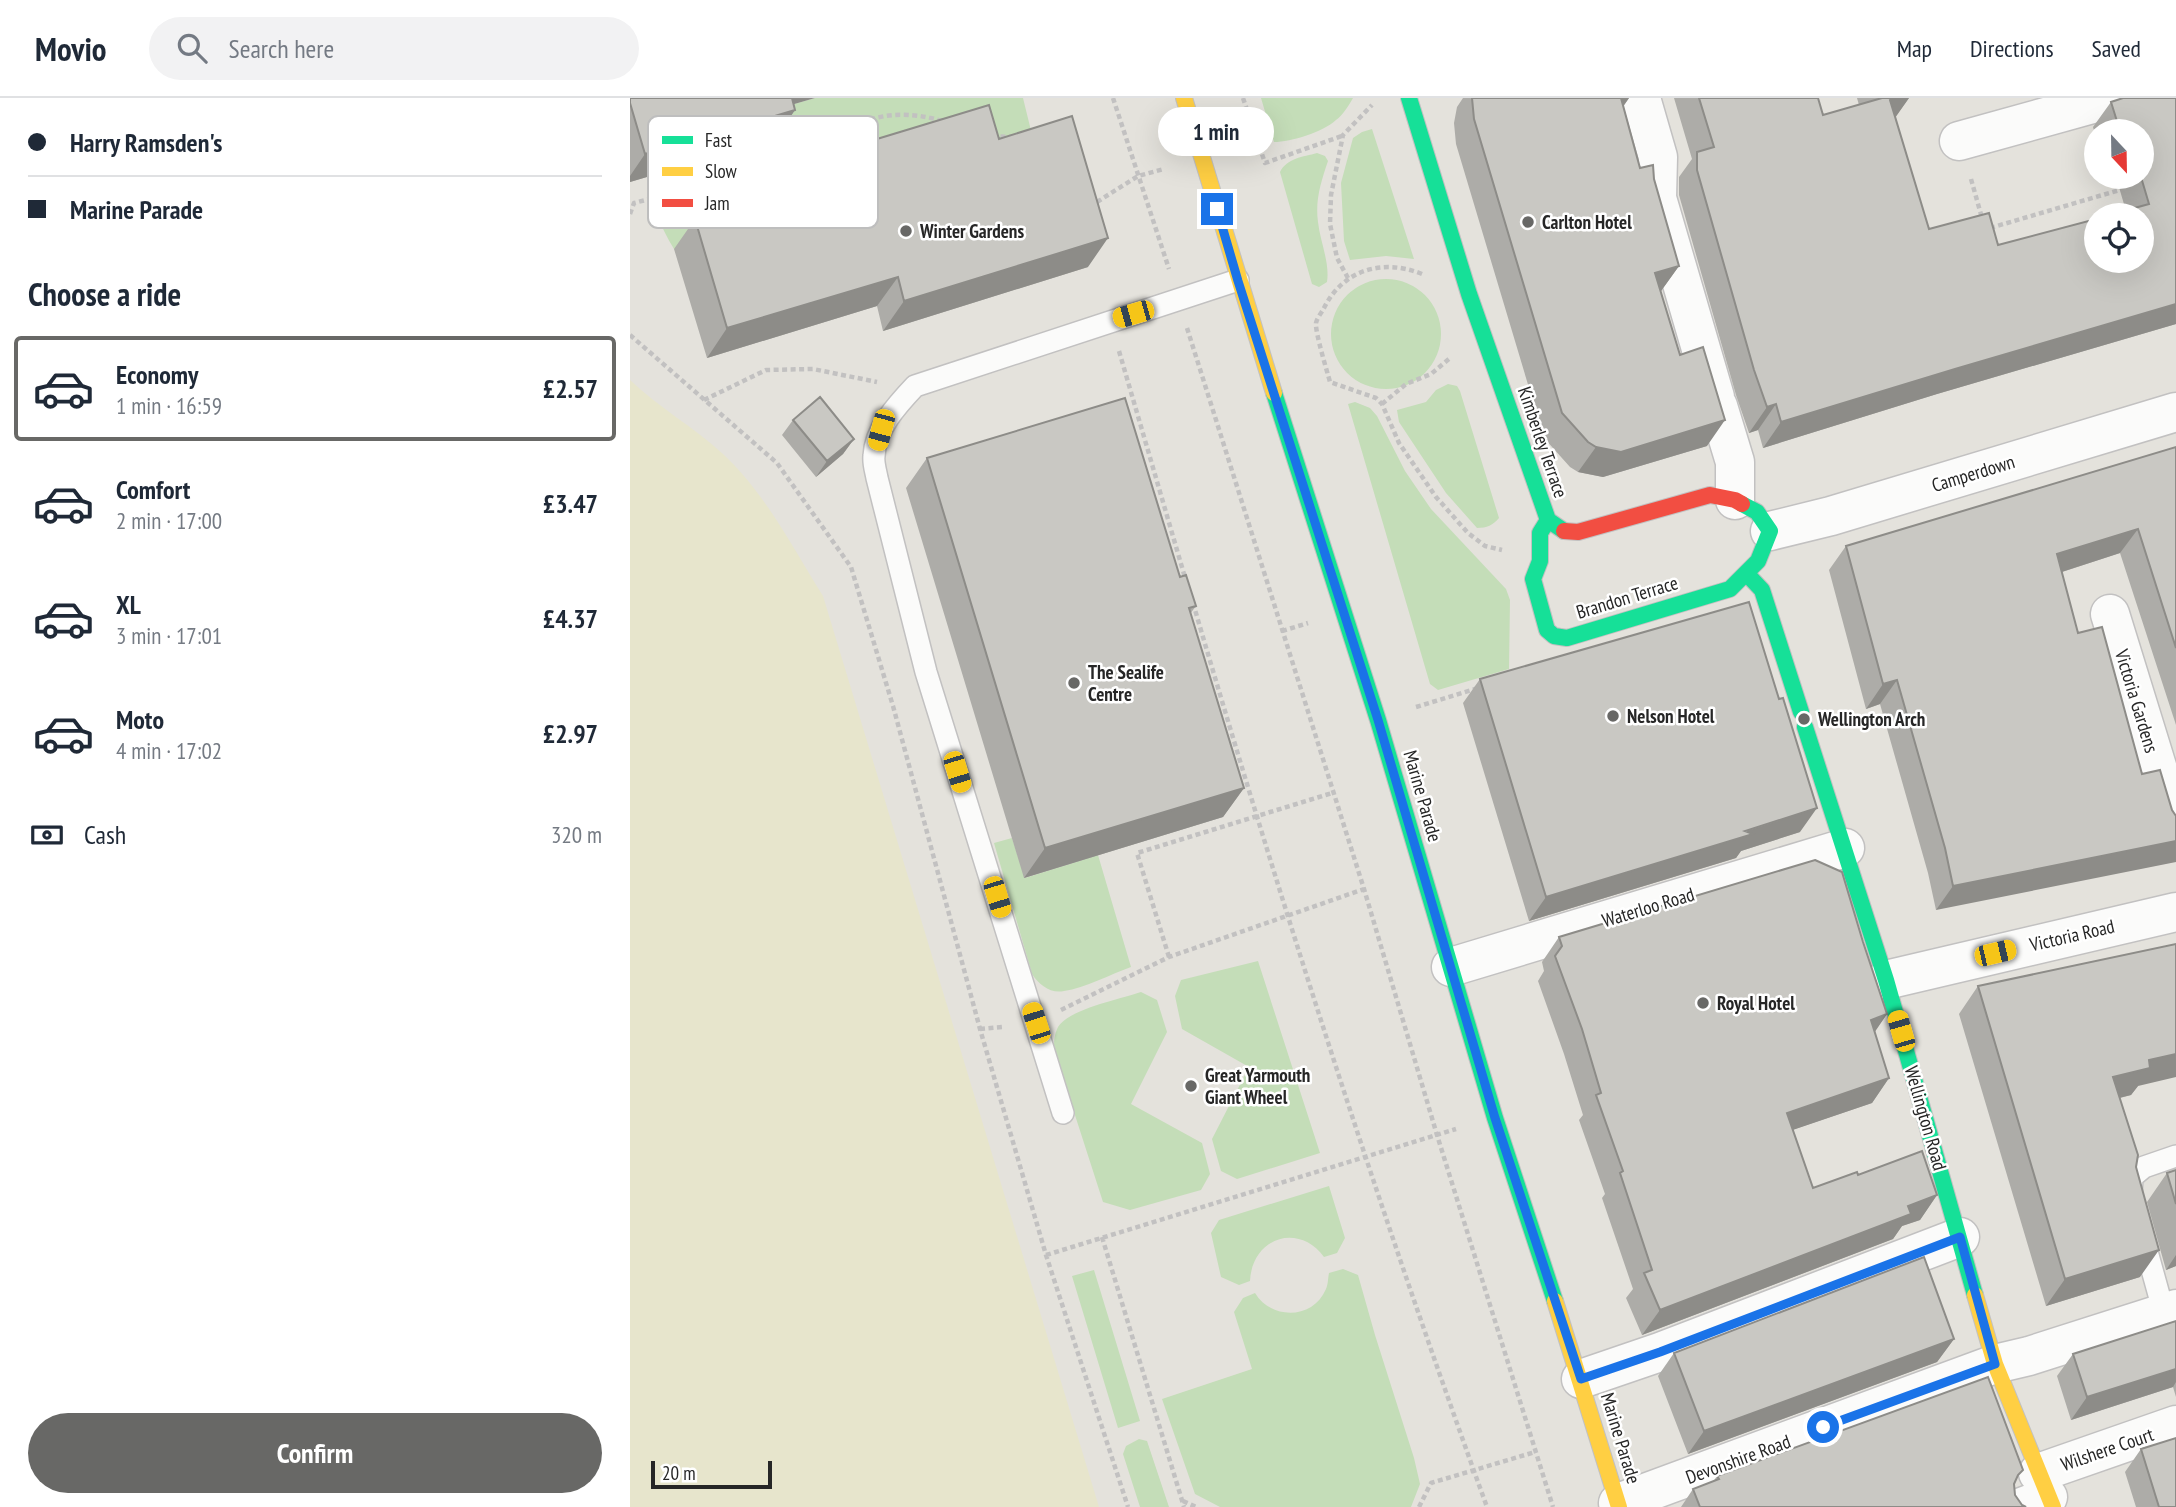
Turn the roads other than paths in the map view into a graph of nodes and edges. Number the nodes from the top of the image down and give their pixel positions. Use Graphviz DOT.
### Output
graph roads {
  1 [pos="1184,98"];
  2 [pos="1409,98"];
  3 [pos="1641,98"];
  4 [pos="2114,98"];
  5 [pos="1959,141"];
  6 [pos="1238,281"];
  7 [pos="2176,412"];
  8 [pos="1735,500"];
  9 [pos="1548,520"];
  10 [pos="1770,531"];
  11 [pos="1746,573"];
  12 [pos="2110,614"];
  13 [pos="2176,828"];
  14 [pos="1844,848"];
  15 [pos="2176,912"];
  16 [pos="1451,967"];
  17 [pos="1886,980"];
  18 [pos="1063,1113"];
  19 [pos="2176,1156"];
  20 [pos="1960,1237"];
  21 [pos="2170,1311"];
  22 [pos="1995,1364"];
  23 [pos="1581,1379"];
  24 [pos="2176,1425"];
  25 [pos="2040,1496"];
  26 [pos="1619,1505"];
  1 -- 6 [label="street, Marine Parade"];
  2 -- 9 [label="street, Kimberley Terrace"];
  3 -- 8 [label="street"];
  4 -- 5 [label="street"];
  6 -- 16 [label="street, Marine Parade"];
  6 -- 18 [label="lane"];
  7 -- 10 [label="street, Camperdown"];
  8 -- 9 [label="street, Kimberley Terrace"];
  8 -- 10 [label="street"];
  9 -- 11 [label="street, Brandon Terrace"];
  10 -- 11 [label="street"];
  11 -- 14 [label="street, Wellington Road"];
  12 -- 13 [label="street, Victoria Gardens"];
  14 -- 16 [label="street, Waterloo Road"];
  14 -- 17 [label="street, Wellington Road"];
  15 -- 17 [label="street, Victoria Road"];
  16 -- 23 [label="street, Marine Parade"];
  17 -- 20 [label="street, Wellington Road"];
  19 -- 21 [label="lane"];
  20 -- 22 [label="street, Wellington Road"];
  20 -- 23 [label="street"];
  21 -- 22 [label="street, Devonshire Road"];
  22 -- 25 [label="street, Wellington Road"];
  22 -- 26 [label="street, Devonshire Road"];
  23 -- 26 [label="street, Marine Parade"];
  24 -- 25 [label="street, Wilshere Court"];
}
